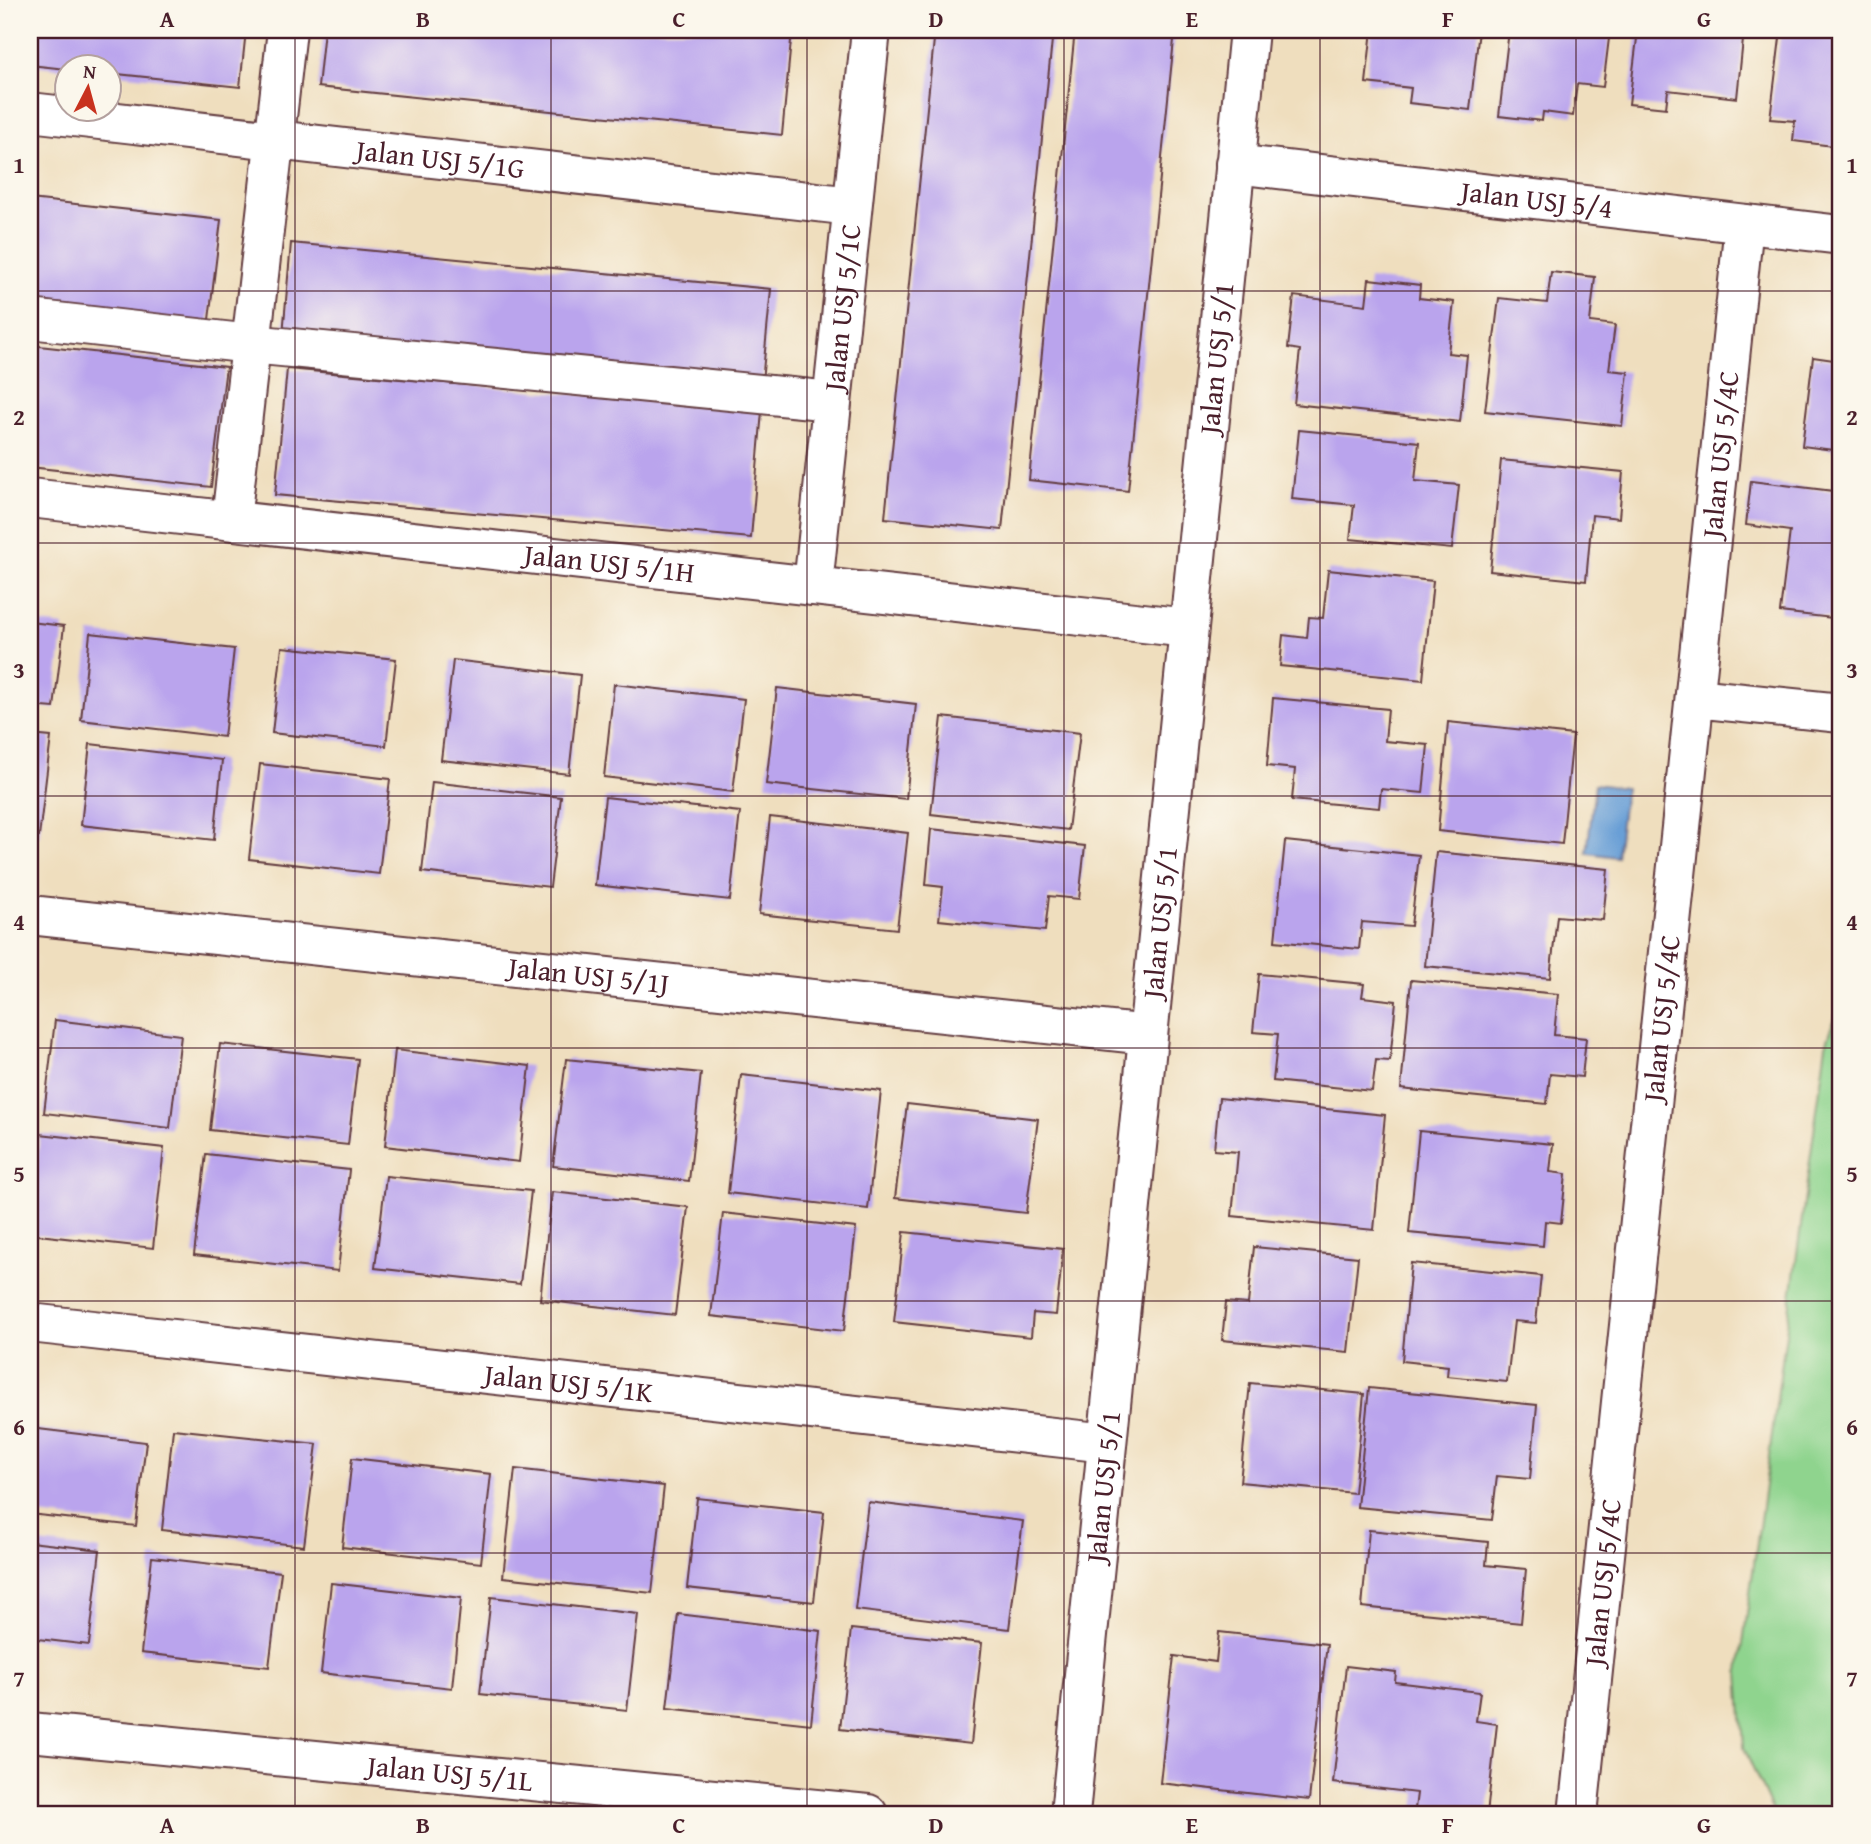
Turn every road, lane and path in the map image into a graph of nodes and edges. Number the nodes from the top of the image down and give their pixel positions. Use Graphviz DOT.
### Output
graph roads {
  1 [pos="287,30"];
  2 [pos="871,30"];
  3 [pos="1249,30"];
  4 [pos="30,112"];
  5 [pos="275,140"];
  6 [pos="1235,164"];
  7 [pos="852,206"];
  8 [pos="1744,224"];
  9 [pos="1841,234"];
  10 [pos="30,319"];
  11 [pos="251,344"];
  12 [pos="832,401"];
  13 [pos="30,498"];
  14 [pos="230,520"];
  15 [pos="813,586"];
  16 [pos="1188,628"];
  17 [pos="1695,698"];
  18 [pos="1841,713"];
  19 [pos="30,915"];
  20 [pos="1148,1035"];
  21 [pos="30,1323"];
  22 [pos="1107,1443"];
  23 [pos="30,1732"];
  24 [pos="868,1814"];
  25 [pos="1070,1814"];
  26 [pos="1578,1814"];
  1 -- 5 [label="street"];
  2 -- 7 [label="street, Jalan USJ 5/1C"];
  3 -- 6 [label="street, Jalan USJ 5/1"];
  4 -- 5 [label="street, Jalan USJ 5/1G"];
  5 -- 7 [label="street, Jalan USJ 5/1G"];
  5 -- 11 [label="street"];
  6 -- 8 [label="street, Jalan USJ 5/4"];
  6 -- 16 [label="street, Jalan USJ 5/1"];
  7 -- 12 [label="street, Jalan USJ 5/1C"];
  8 -- 9 [label="street, Jalan USJ 5/4"];
  8 -- 17 [label="street, Jalan USJ 5/4C"];
  10 -- 11 [label="street"];
  11 -- 12 [label="street"];
  11 -- 14 [label="street"];
  12 -- 15 [label="street, Jalan USJ 5/1C"];
  13 -- 14 [label="street, Jalan USJ 5/1H"];
  14 -- 15 [label="street, Jalan USJ 5/1H"];
  15 -- 16 [label="street, Jalan USJ 5/1H"];
  16 -- 20 [label="street, Jalan USJ 5/1"];
  17 -- 18 [label="street"];
  17 -- 26 [label="street, Jalan USJ 5/4C"];
  19 -- 20 [label="street, Jalan USJ 5/1J"];
  20 -- 22 [label="street, Jalan USJ 5/1"];
  21 -- 22 [label="street, Jalan USJ 5/1K"];
  22 -- 25 [label="street, Jalan USJ 5/1"];
  23 -- 24 [label="street, Jalan USJ 5/1L"];
}
